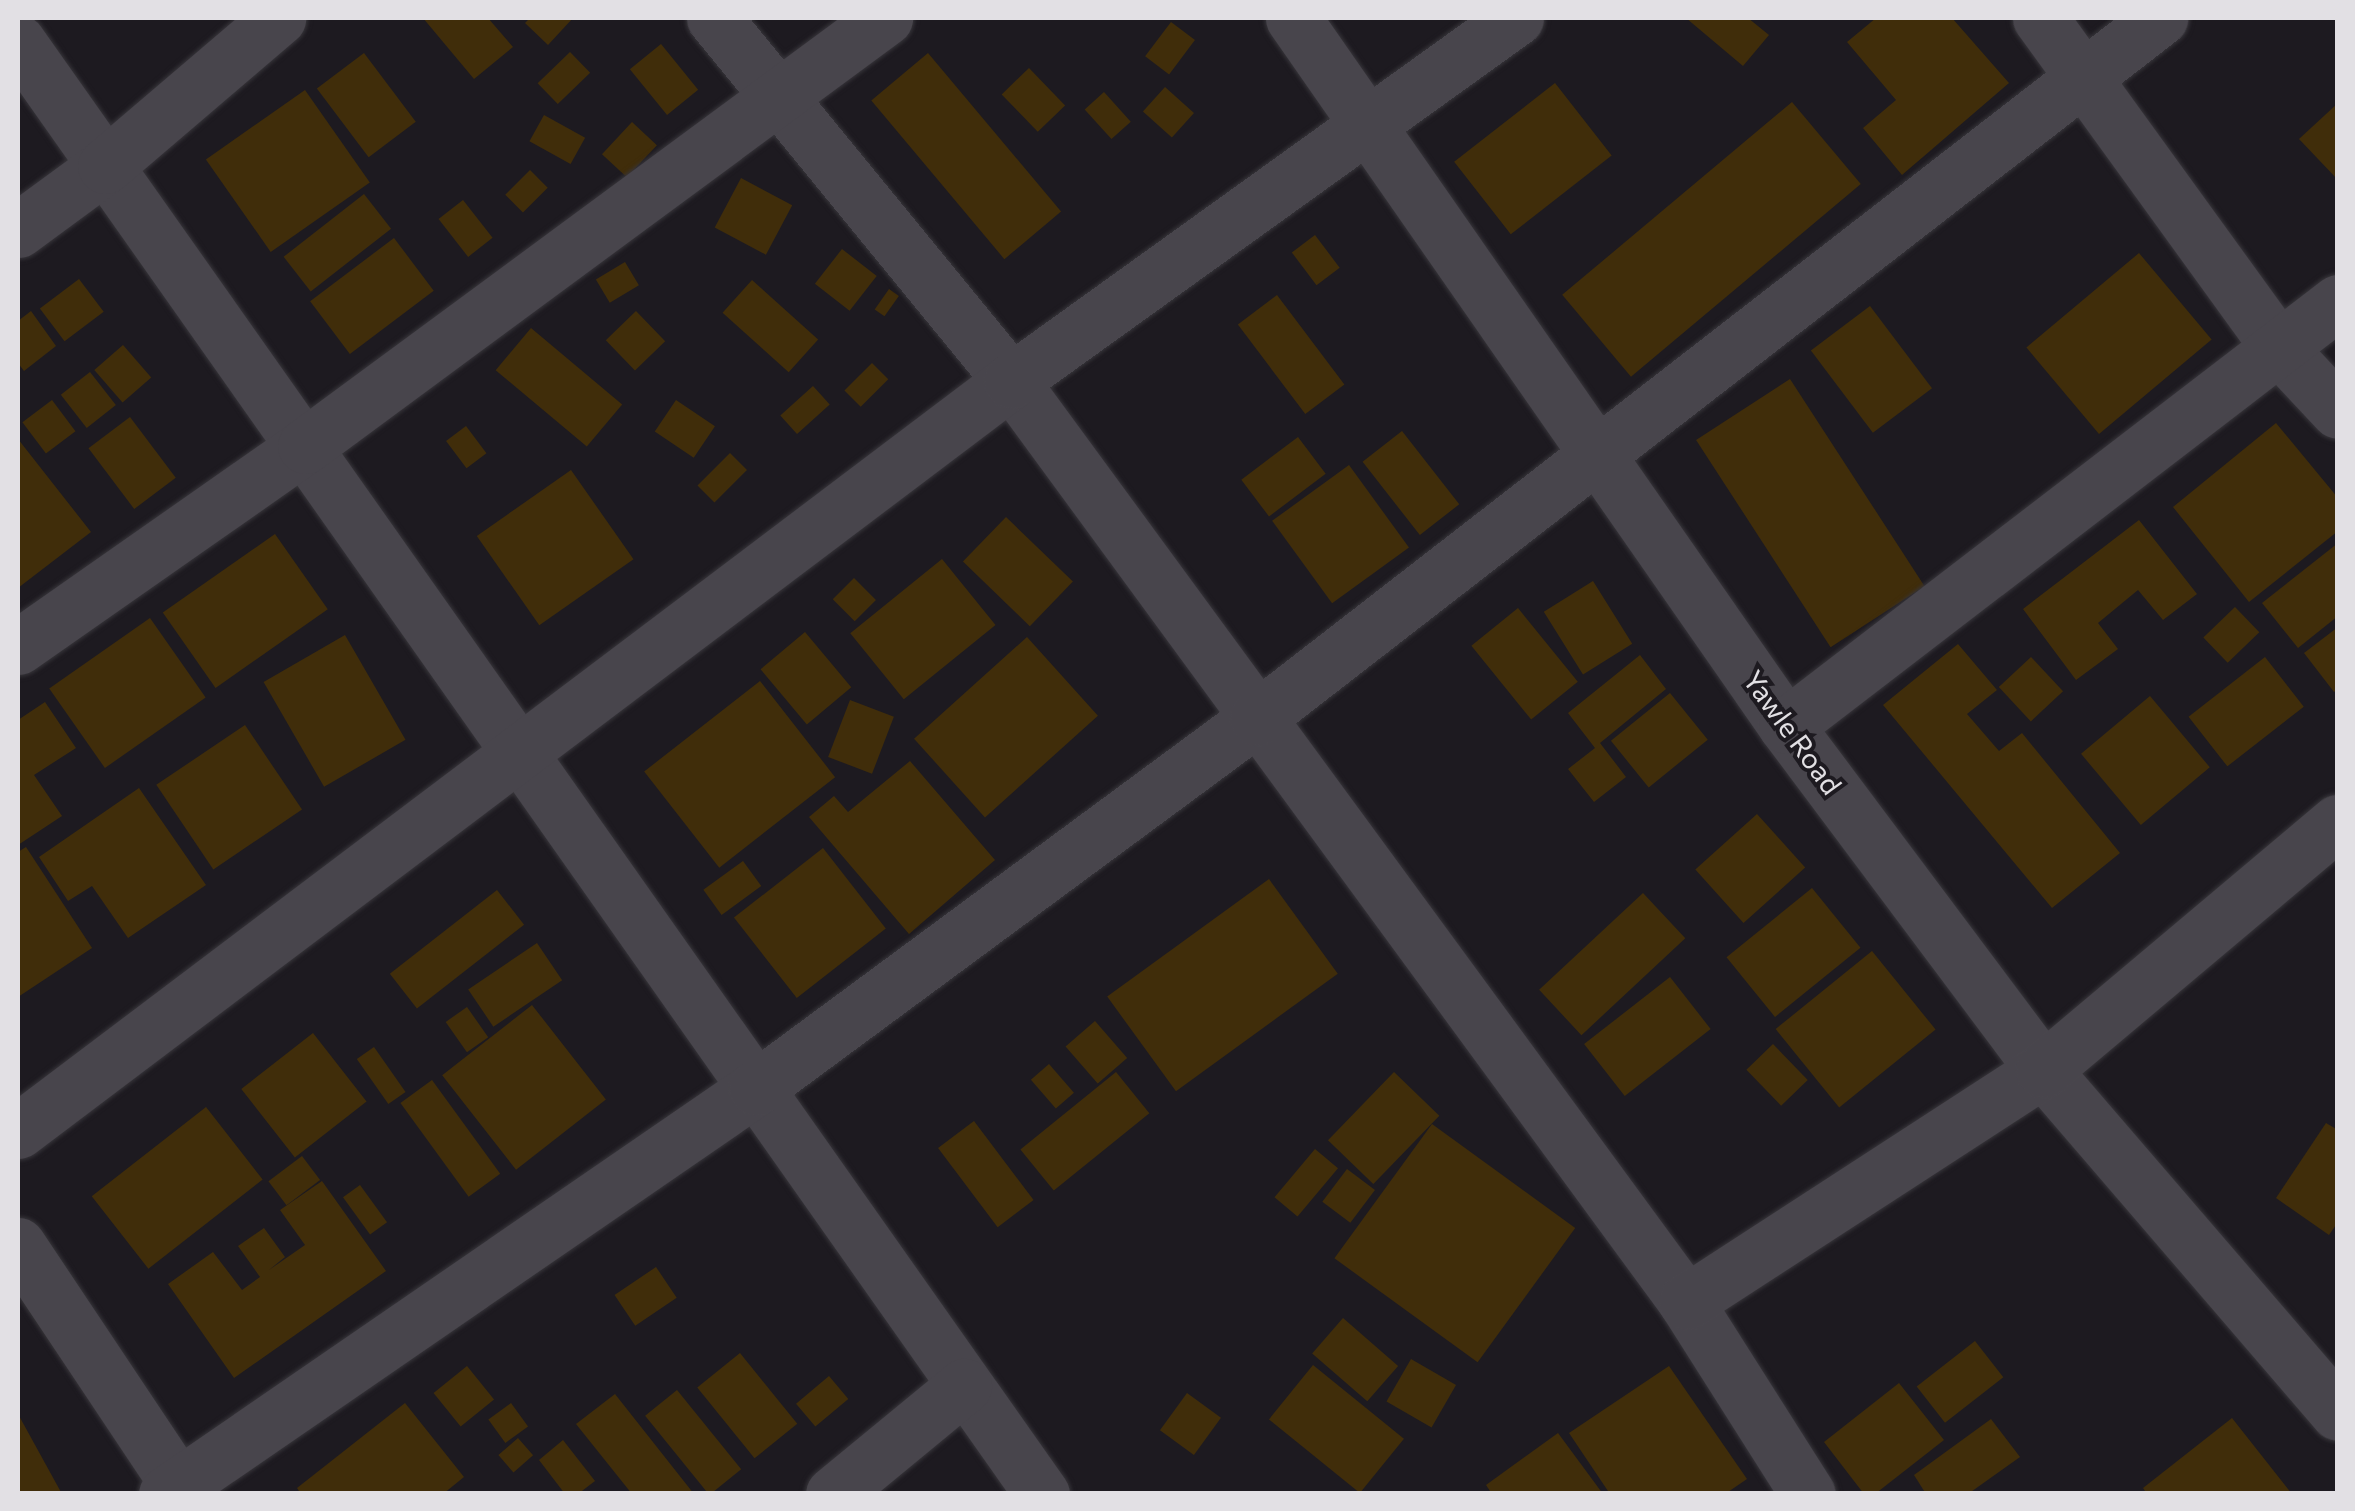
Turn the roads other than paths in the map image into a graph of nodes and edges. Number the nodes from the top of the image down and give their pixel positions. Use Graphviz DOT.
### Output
graph roads {
  1 [pos="278,18"];
  2 [pos="714,18"];
  3 [pos="884,18"];
  4 [pos="1293,18"];
  5 [pos="1516,18"];
  6 [pos="2040,18"];
  7 [pos="2160,18"];
  8 [pos="18,42"];
  9 [pos="2084,78"];
  10 [pos="778,96"];
  11 [pos="1364,123"];
  12 [pos="105,166"];
  13 [pos="18,230"];
  14 [pos="2338,302"];
  15 [pos="2280,348"];
  16 [pos="1010,382"];
  17 [pos="2338,411"];
  18 [pos="305,446"];
  19 [pos="1599,449"];
  20 [pos="18,647"];
  21 [pos="1256,718"];
  22 [pos="1786,726"];
  23 [pos="524,753"];
  24 [pos="2338,822"];
  25 [pos="2043,1070"];
  26 [pos="756,1088"];
  27 [pos="18,1131"];
  28 [pos="18,1245"];
  29 [pos="1686,1302"];
  30 [pos="964,1386"];
  31 [pos="2338,1413"];
  32 [pos="176,1490"];
  33 [pos="833,1494"];
  34 [pos="1042,1494"];
  35 [pos="1808,1494"];
  1 -- 12 [label="street"];
  2 -- 10 [label="street"];
  3 -- 10 [label="street"];
  4 -- 11 [label="street, Yawle Road"];
  5 -- 11 [label="street"];
  6 -- 9 [label="street"];
  7 -- 9 [label="street"];
  8 -- 12 [label="street"];
  9 -- 15 [label="street"];
  9 -- 19 [label="street"];
  10 -- 16 [label="street"];
  10 -- 18 [label="street"];
  11 -- 16 [label="street"];
  11 -- 19 [label="street, Yawle Road"];
  12 -- 13 [label="street"];
  12 -- 18 [label="street"];
  14 -- 15 [label="street"];
  15 -- 17 [label="street"];
  15 -- 22 [label="street"];
  16 -- 21 [label="street"];
  16 -- 23 [label="street"];
  18 -- 20 [label="street"];
  18 -- 23 [label="street"];
  19 -- 21 [label="street"];
  19 -- 22 [label="street, Yawle Road"];
  21 -- 26 [label="street"];
  21 -- 29 [label="street"];
  22 -- 25 [label="street, Yawle Road"];
  23 -- 26 [label="street"];
  23 -- 27 [label="street"];
  24 -- 25 [label="street"];
  25 -- 29 [label="street"];
  25 -- 31 [label="street, Yawle Road"];
  26 -- 30 [label="street"];
  26 -- 32 [label="street"];
  28 -- 32 [label="street"];
  29 -- 35 [label="street"];
  30 -- 33 [label="street"];
  30 -- 34 [label="street"];
}
